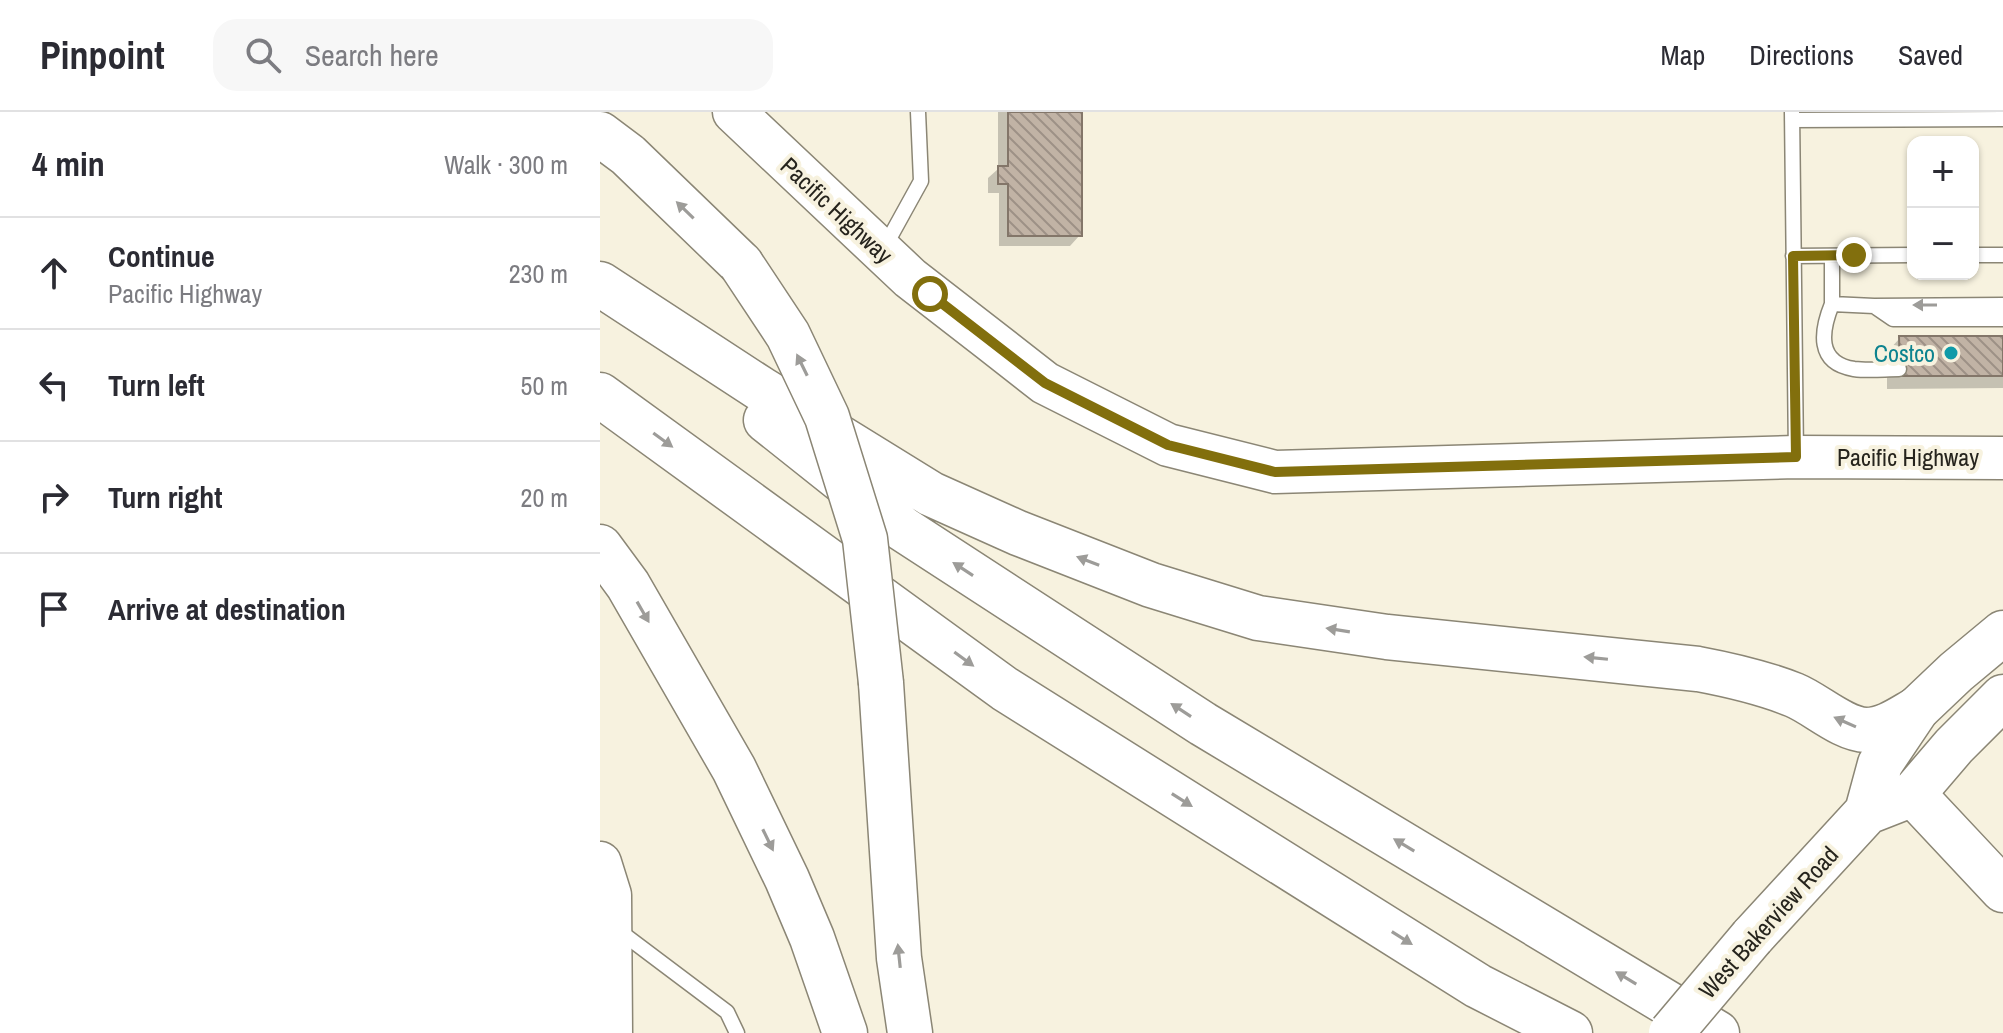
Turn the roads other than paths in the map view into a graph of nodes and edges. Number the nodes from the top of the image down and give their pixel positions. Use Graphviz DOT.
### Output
graph roads {
  1 [pos="734,112"];
  2 [pos="918,112"];
  3 [pos="1792,116"];
  4 [pos="2003,119"];
  5 [pos="600,134"];
  6 [pos="882,252"];
  7 [pos="1907,255"];
  8 [pos="1979,255"];
  9 [pos="2003,255"];
  10 [pos="1793,256"];
  11 [pos="1832,256"];
  12 [pos="600,286"];
  13 [pos="1832,304"];
  14 [pos="2003,305"];
  15 [pos="1874,306"];
  16 [pos="2003,319"];
  17 [pos="1899,369"];
  18 [pos="600,395"];
  19 [pos="1796,457"];
  20 [pos="2003,458"];
  21 [pos="600,547"];
  22 [pos="2003,633"];
  23 [pos="2003,697"];
  24 [pos="1917,709"];
  25 [pos="1913,794"];
  26 [pos="1867,812"];
  27 [pos="2003,890"];
  28 [pos="605,895"];
  29 [pos="611,1033"];
  30 [pos="737,1033"];
  31 [pos="845,1033"];
  32 [pos="910,1033"];
  33 [pos="1570,1033"];
  34 [pos="1671,1033"];
  35 [pos="1717,1033"];
  1 -- 6 [label="street, Pacific Highway"];
  2 -- 6 [label="lane"];
  3 -- 4 [label="lane"];
  3 -- 10 [label="lane"];
  32 -- 5 [label="main road, one-way, bridge"];
  6 -- 19 [label="street, Pacific Highway"];
  7 -- 11 [label="lane"];
  8 -- 9 [label="lane"];
  10 -- 11 [label="lane"];
  10 -- 19 [label="lane"];
  11 -- 13 [label="lane"];
  24 -- 12 [label="main road, one-way"];
  35 -- 12 [label="main road, one-way"];
  13 -- 15 [label="lane"];
  13 -- 17 [label="lane"];
  14 -- 15 [label="lane, one-way"];
  15 -- 16 [label="lane"];
  18 -- 33 [label="main road, one-way"];
  19 -- 20 [label="street, Pacific Highway"];
  21 -- 31 [label="main road, one-way"];
  22 -- 24 [label="main road, West Bakerview Road"];
  23 -- 25 [label="main road, West Bakerview Road"];
  24 -- 26 [label="main road, West Bakerview Road"];
  25 -- 26 [label="main road, West Bakerview Road"];
  25 -- 27 [label="main road"];
  26 -- 34 [label="main road, West Bakerview Road, bridge"];
  28 -- 29 [label="street"];
  28 -- 30 [label="lane"];
}
